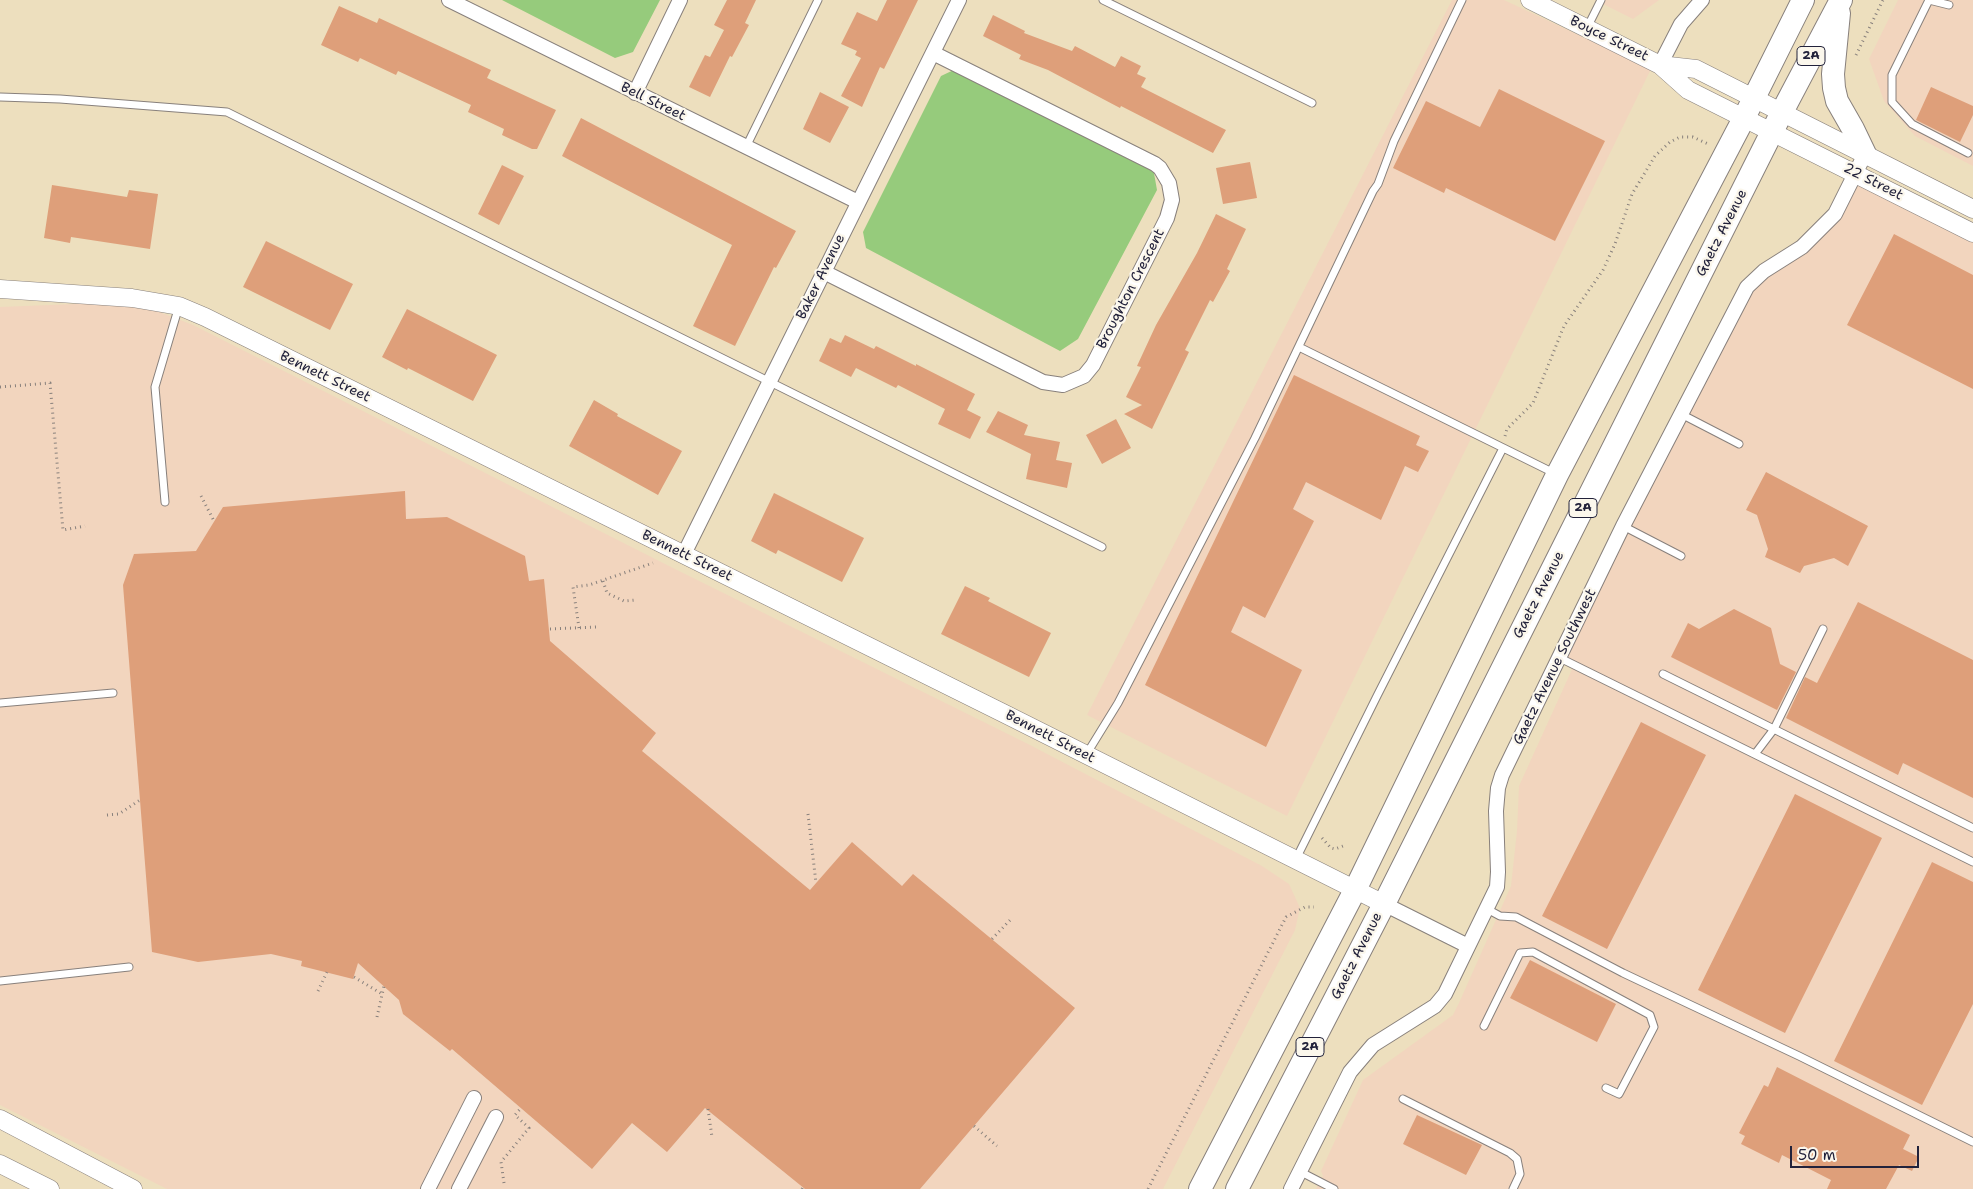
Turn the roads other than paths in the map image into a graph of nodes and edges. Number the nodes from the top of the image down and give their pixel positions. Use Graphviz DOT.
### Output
graph roads {
  1 [pos="680,0"];
  2 [pos="818,0"];
  3 [pos="959,0"];
  4 [pos="1103,0"];
  5 [pos="1462,0"];
  6 [pos="1530,0"];
  7 [pos="1601,0"];
  8 [pos="1702,0"];
  9 [pos="1803,0"];
  10 [pos="1841,0"];
  11 [pos="454,1"];
  12 [pos="1949,5"];
  13 [pos="1586,28"];
  14 [pos="933,52"];
  15 [pos="1660,65"];
  16 [pos="635,93"];
  17 [pos="0,97"];
  18 [pos="1754,98"];
  19 [pos="1312,103"];
  20 [pos="1782,112"];
  21 [pos="1744,118"];
  22 [pos="1772,132"];
  23 [pos="746,147"];
  24 [pos="1968,153"];
  25 [pos="1860,163"];
  26 [pos="858,202"];
  27 [pos="1973,209"];
  28 [pos="1973,233"];
  29 [pos="824,272"];
  30 [pos="0,289"];
  31 [pos="179,306"];
  32 [pos="1299,347"];
  33 [pos="770,381"];
  34 [pos="1681,414"];
  35 [pos="1739,444"];
  36 [pos="1503,448"];
  37 [pos="1557,475"];
  38 [pos="165,502"];
  39 [pos="1623,526"];
  40 [pos="1102,547"];
  41 [pos="684,554"];
  42 [pos="1681,556"];
  43 [pos="1823,629"];
  44 [pos="1560,658"];
  45 [pos="1663,674"];
  46 [pos="112,693"];
  47 [pos="0,703"];
  48 [pos="1774,729"];
  49 [pos="1755,754"];
  50 [pos="1085,755"];
  51 [pos="1973,828"];
  52 [pos="1296,859"];
  53 [pos="1973,862"];
  54 [pos="1356,890"];
  55 [pos="1384,904"];
  56 [pos="1487,909"];
  57 [pos="1468,946"];
  58 [pos="129,967"];
  59 [pos="0,981"];
  60 [pos="1484,1026"];
  61 [pos="1606,1088"];
  62 [pos="474,1098"];
  63 [pos="1403,1099"];
  64 [pos="496,1117"];
  65 [pos="0,1120"];
  66 [pos="1973,1142"];
  67 [pos="0,1164"];
  68 [pos="1299,1172"];
  69 [pos="50,1189"];
  70 [pos="133,1189"];
  71 [pos="428,1189"];
  72 [pos="459,1189"];
  73 [pos="1200,1189"];
  74 [pos="1237,1189"];
  75 [pos="1292,1189"];
  76 [pos="1334,1189"];
  77 [pos="1513,1189"];
  1 -- 16 [label="street"];
  2 -- 23 [label="lane"];
  3 -- 14 [label="street, Baker Avenue"];
  4 -- 19 [label="lane"];
  5 -- 32 [label="lane"];
  6 -- 13 [label="street, Boyce Street"];
  7 -- 13 [label="lane"];
  8 -- 15 [label="street"];
  9 -- 18 [label="main road, 2A"];
  10 -- 20 [label="main road, Gaetz Avenue / 2A"];
  10 -- 25 [label="main road"];
  11 -- 16 [label="street, Bell Street"];
  12 -- 24 [label="lane"];
  13 -- 15 [label="street, Boyce Street"];
  14 -- 26 [label="street, Baker Avenue"];
  14 -- 29 [label="street, Broughton Crescent"];
  15 -- 18 [label="street, Boyce Street"];
  15 -- 21 [label="street, Boyce Street"];
  16 -- 23 [label="street, Bell Street"];
  17 -- 33 [label="lane"];
  18 -- 20 [label="street, Boyce Street"];
  18 -- 21 [label="main road, 2A"];
  20 -- 22 [label="main road, Gaetz Avenue / 2A"];
  20 -- 25 [label="street, 22 Street"];
  21 -- 22 [label="street, Boyce Street"];
  21 -- 37 [label="main road, 2A"];
  22 -- 25 [label="street, 22 Street"];
  22 -- 55 [label="main road, Gaetz Avenue / 2A"];
  23 -- 26 [label="street, Bell Street"];
  25 -- 27 [label="street, 22 Street"];
  25 -- 28 [label="street, 22 Street"];
  25 -- 34 [label="street, Gaetz Avenue Southwest"];
  26 -- 29 [label="street, Baker Avenue"];
  29 -- 33 [label="street, Baker Avenue"];
  30 -- 31 [label="street, Bennett Street"];
  31 -- 38 [label="lane"];
  31 -- 41 [label="street, Bennett Street"];
  32 -- 36 [label="lane"];
  32 -- 50 [label="lane"];
  33 -- 40 [label="lane"];
  33 -- 41 [label="street, Baker Avenue"];
  34 -- 35 [label="lane"];
  34 -- 39 [label="street, Gaetz Avenue Southwest"];
  36 -- 37 [label="lane"];
  36 -- 52 [label="lane"];
  37 -- 54 [label="main road, 2A"];
  39 -- 42 [label="lane"];
  39 -- 44 [label="street, Gaetz Avenue Southwest"];
  41 -- 50 [label="street, Bennett Street"];
  43 -- 48 [label="lane"];
  44 -- 49 [label="lane"];
  44 -- 56 [label="street, Gaetz Avenue Southwest"];
  45 -- 48 [label="lane"];
  46 -- 47 [label="lane"];
  48 -- 49 [label="lane"];
  48 -- 51 [label="lane"];
  49 -- 53 [label="lane"];
  50 -- 52 [label="street, Bennett Street"];
  52 -- 54 [label="street, Bennett Street"];
  54 -- 55 [label="street, Bennett Street"];
  54 -- 73 [label="main road, 2A"];
  55 -- 57 [label="street"];
  55 -- 74 [label="main road, Gaetz Avenue / 2A"];
  56 -- 57 [label="street, Gaetz Avenue Southwest"];
  56 -- 66 [label="lane"];
  57 -- 68 [label="street, Gaetz Avenue Southwest"];
  58 -- 59 [label="lane"];
  60 -- 61 [label="lane"];
  62 -- 71 [label="street"];
  63 -- 77 [label="lane"];
  64 -- 72 [label="street"];
  65 -- 70 [label="street"];
  67 -- 69 [label="street"];
  68 -- 75 [label="street, Gaetz Avenue Southwest"];
  68 -- 76 [label="lane"];
}
